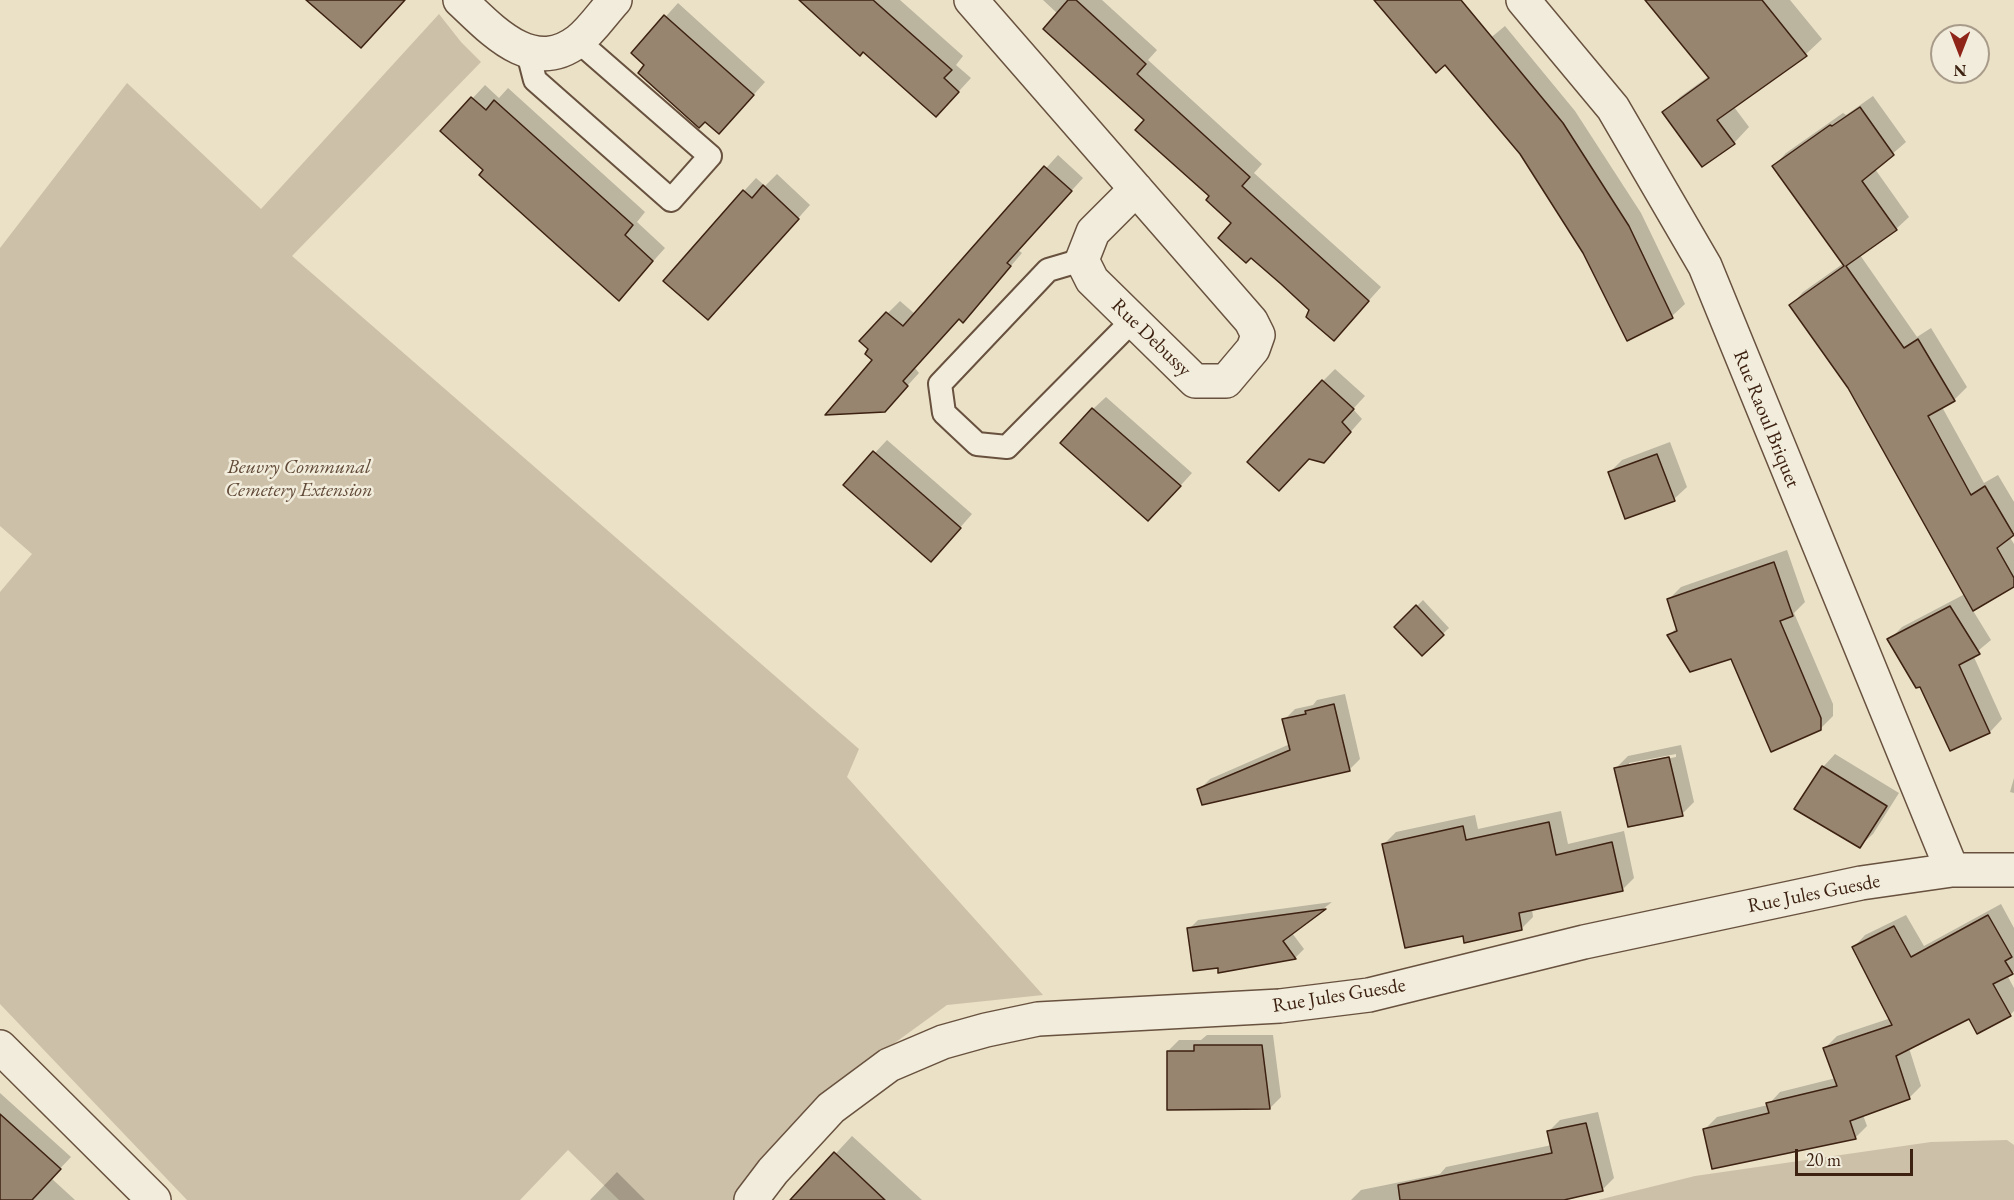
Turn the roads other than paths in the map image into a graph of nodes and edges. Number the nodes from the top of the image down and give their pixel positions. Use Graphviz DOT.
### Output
graph roads {
  1 [pos="460,0"];
  2 [pos="615,0"];
  3 [pos="971,0"];
  4 [pos="1523,0"];
  5 [pos="578,41"];
  6 [pos="528,53"];
  7 [pos="1136,189"];
  8 [pos="1082,260"];
  9 [pos="1133,320"];
  10 [pos="1952,870"];
  11 [pos="2014,870"];
  12 [pos="0,1047"];
  13 [pos="154,1200"];
  14 [pos="752,1200"];
  1 -- 6 [label="street"];
  2 -- 5 [label="street"];
  3 -- 7 [label="street, Rue Debussy"];
  4 -- 10 [label="street, Rue Raoul Briquet"];
  5 -- 6 [label="street"];
  5 -- 6 [label="lane"];
  7 -- 8 [label="street"];
  7 -- 9 [label="street, Rue Debussy"];
  8 -- 9 [label="street, Rue Debussy"];
  8 -- 9 [label="lane"];
  10 -- 11 [label="street, Rue Jules Guesde"];
  10 -- 14 [label="street, Rue Jules Guesde"];
  12 -- 13 [label="street"];
}
